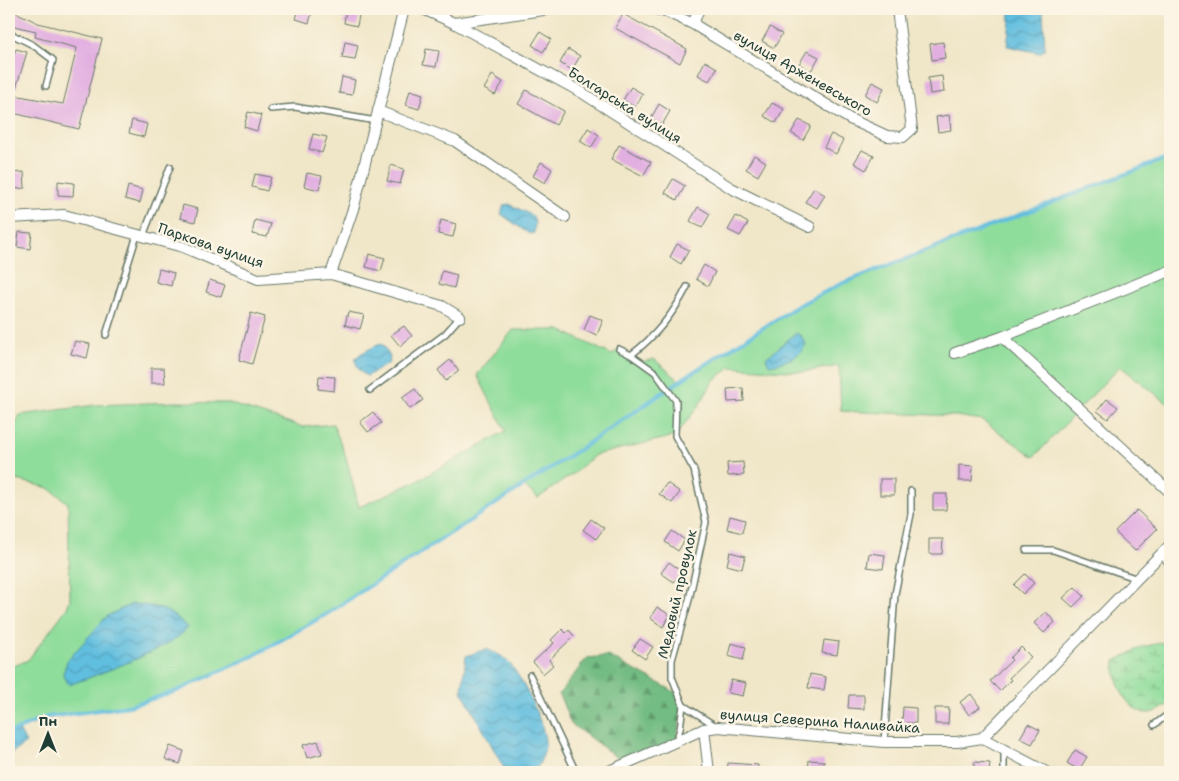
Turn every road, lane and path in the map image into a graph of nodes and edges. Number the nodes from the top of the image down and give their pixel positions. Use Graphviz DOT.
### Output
graph roads {
  1 [pos="404,9"];
  2 [pos="423,9"];
  3 [pos="550,9"];
  4 [pos="654,9"];
  5 [pos="699,9"];
  6 [pos="897,9"];
  7 [pos="454,23"];
  8 [pos="693,24"];
  9 [pos="9,34"];
  10 [pos="46,86"];
  11 [pos="271,109"];
  12 [pos="377,116"];
  13 [pos="170,167"];
  14 [pos="565,217"];
  15 [pos="9,218"];
  16 [pos="810,227"];
  17 [pos="140,235"];
  18 [pos="1170,271"];
  19 [pos="331,274"];
  20 [pos="687,287"];
  21 [pos="460,317"];
  22 [pos="106,335"];
  23 [pos="1002,337"];
  24 [pos="619,349"];
  25 [pos="955,353"];
  26 [pos="631,355"];
  27 [pos="370,390"];
  28 [pos="911,491"];
  29 [pos="1170,492"];
  30 [pos="1170,545"];
  31 [pos="1026,550"];
  32 [pos="1163,553"];
  33 [pos="1170,562"];
  34 [pos="1138,579"];
  35 [pos="530,675"];
  36 [pos="683,705"];
  37 [pos="1170,713"];
  38 [pos="1154,725"];
  39 [pos="718,727"];
  40 [pos="704,729"];
  41 [pos="982,738"];
  42 [pos="676,742"];
  43 [pos="884,742"];
  44 [pos="1004,750"];
  45 [pos="576,772"];
  46 [pos="606,772"];
  47 [pos="709,772"];
  48 [pos="1004,772"];
  49 [pos="1046,772"];
  1 -- 12 [label="street"];
  2 -- 7 [label="street, Болгарська вулиця"];
  3 -- 7 [label="street"];
  4 -- 8 [label="street, вулиця Арженевського"];
  5 -- 8 [label="street"];
  6 -- 8 [label="street, вулиця Арженевського"];
  7 -- 16 [label="street, Болгарська вулиця"];
  9 -- 10 [label="lane"];
  11 -- 12 [label="lane"];
  12 -- 14 [label="street"];
  12 -- 19 [label="street"];
  13 -- 17 [label="lane"];
  15 -- 17 [label="street, Паркова вулиця"];
  17 -- 19 [label="street, Паркова вулиця"];
  17 -- 22 [label="lane"];
  18 -- 23 [label="street"];
  19 -- 21 [label="street, Паркова вулиця"];
  20 -- 26 [label="lane"];
  21 -- 27 [label="lane"];
  23 -- 25 [label="street"];
  23 -- 29 [label="street"];
  24 -- 26 [label="lane, Медовий провулок"];
  26 -- 36 [label="lane, Медовий провулок"];
  28 -- 43 [label="lane"];
  30 -- 32 [label="street"];
  31 -- 34 [label="lane"];
  32 -- 33 [label="street"];
  32 -- 34 [label="street"];
  34 -- 41 [label="street"];
  35 -- 45 [label="lane"];
  36 -- 39 [label="lane"];
  36 -- 42 [label="lane, Медовий провулок"];
  37 -- 38 [label="lane"];
  39 -- 40 [label="street, вулиця Северина Наливайка"];
  39 -- 43 [label="street, вулиця Северина Наливайка"];
  40 -- 42 [label="street, вулиця Северина Наливайка"];
  40 -- 47 [label="street"];
  41 -- 43 [label="street, вулиця Северина Наливайка"];
  41 -- 44 [label="street"];
  42 -- 46 [label="street, вулиця Северина Наливайка"];
  44 -- 48 [label="lane"];
  44 -- 49 [label="street"];
}
